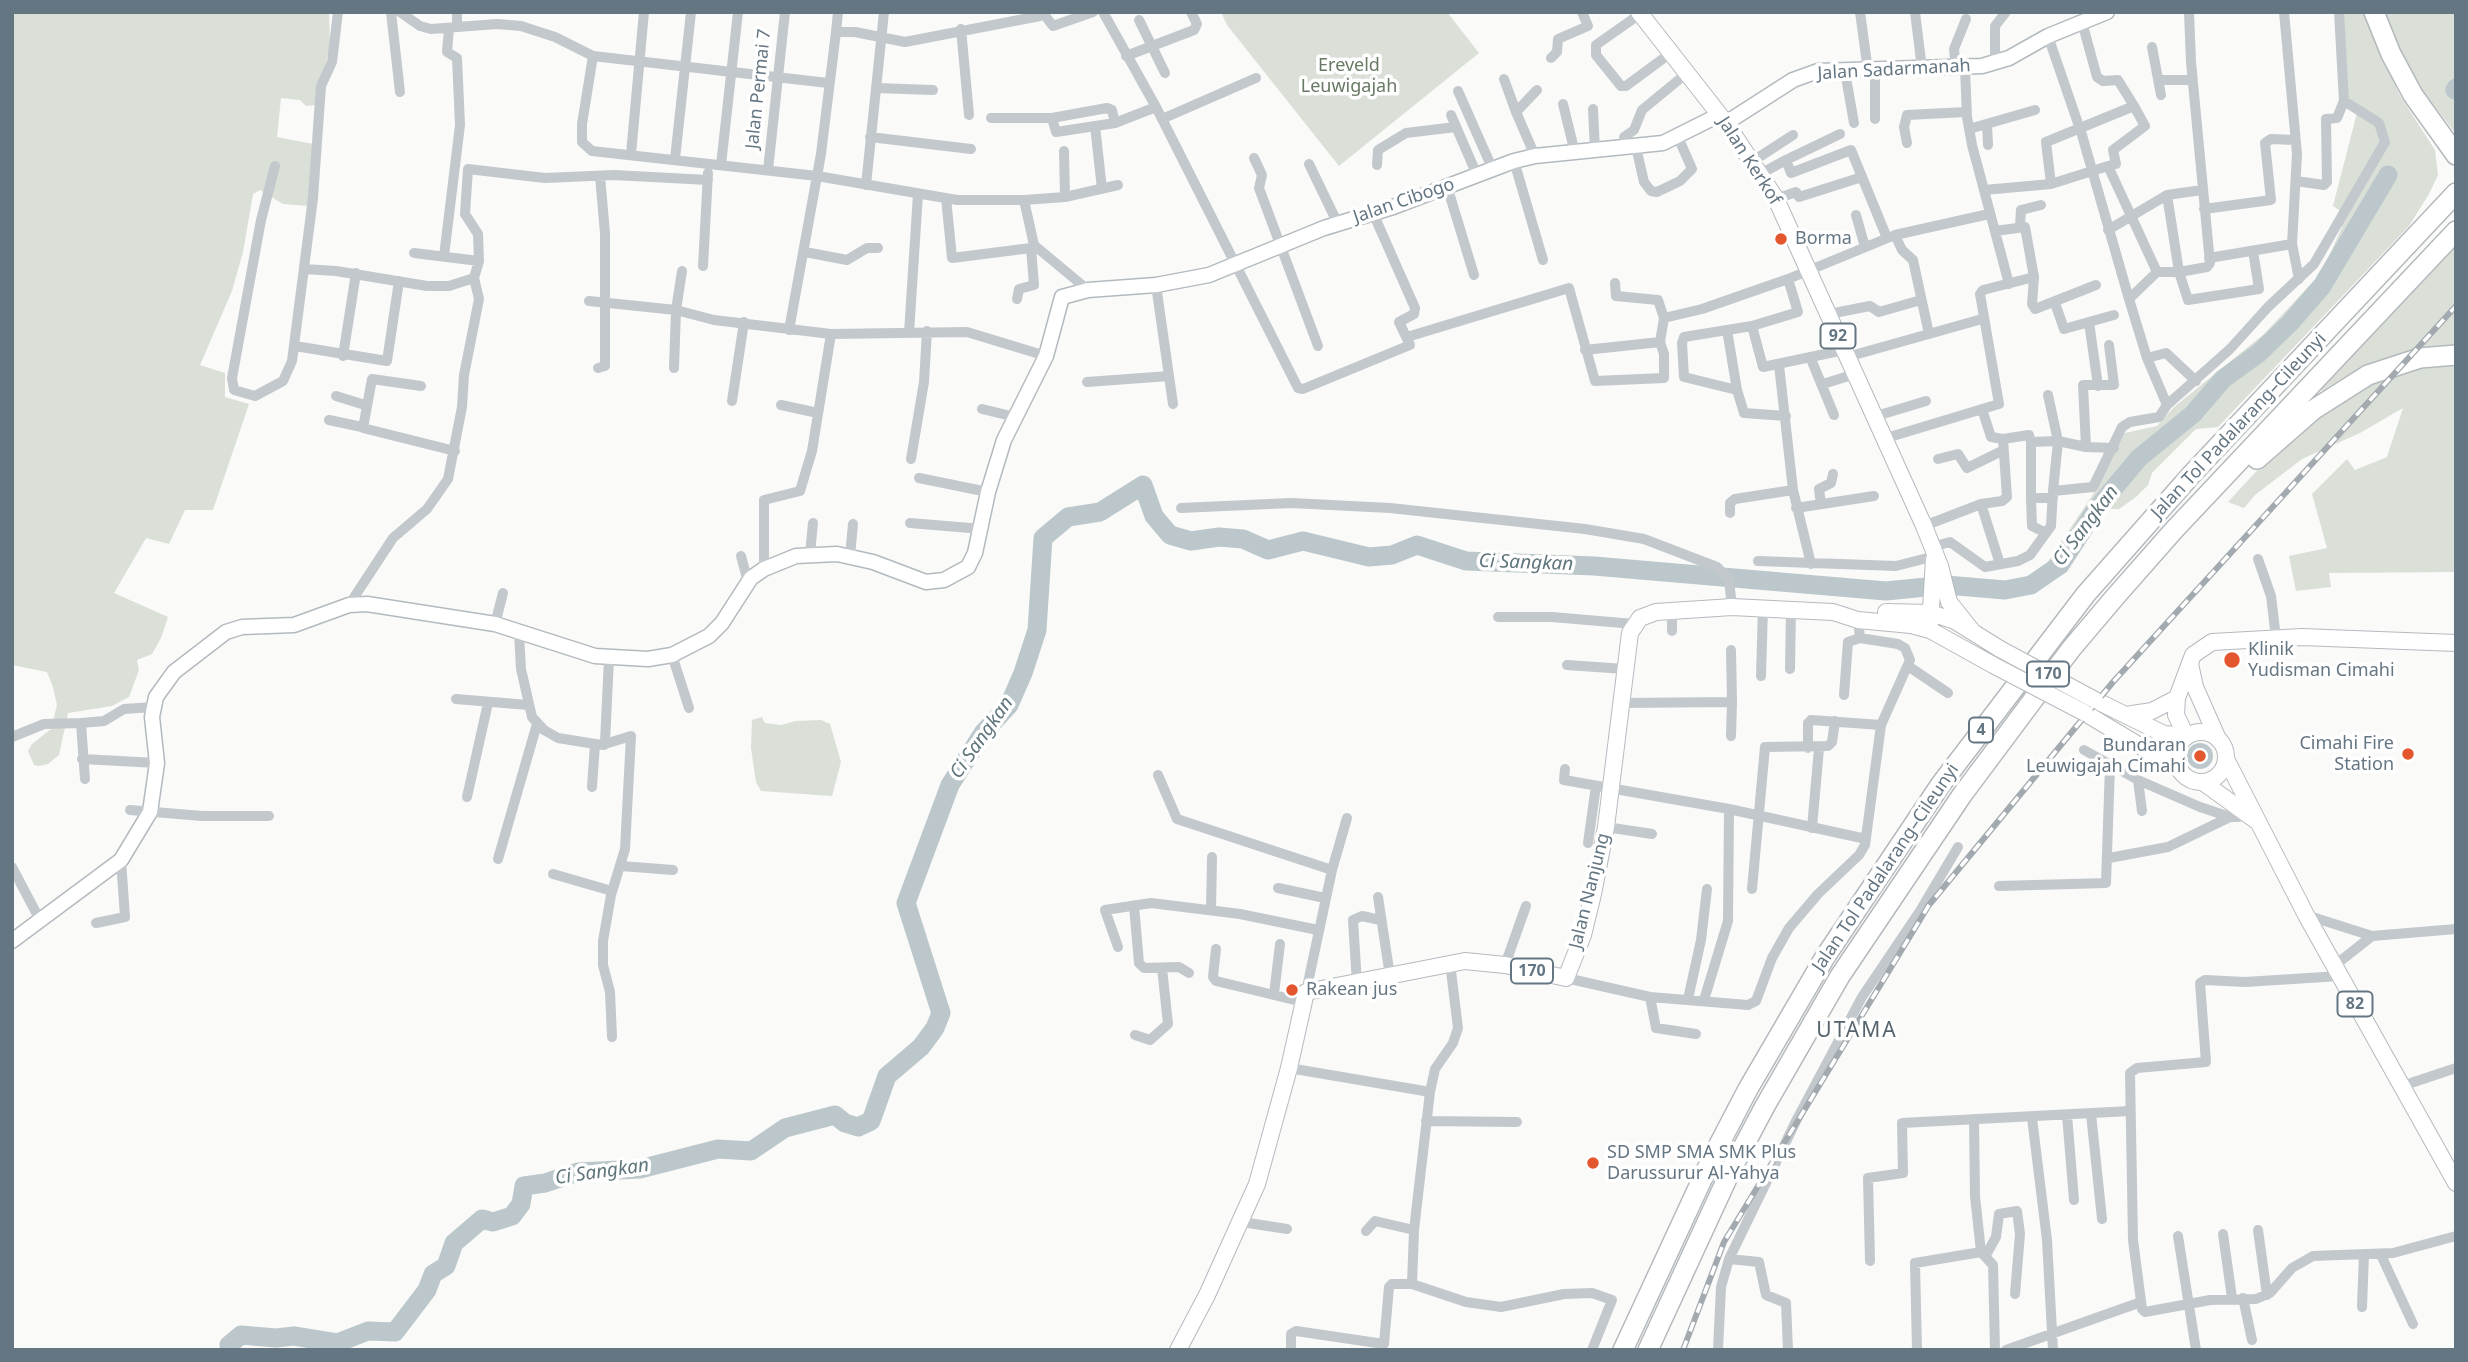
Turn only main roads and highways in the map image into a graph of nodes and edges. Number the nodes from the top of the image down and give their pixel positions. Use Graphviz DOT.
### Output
graph roads {
  1 [pos="2374,12"];
  2 [pos="1639,13"];
  3 [pos="2452,149"];
  4 [pos="2456,192"];
  5 [pos="2456,231"];
  6 [pos="2456,355"];
  7 [pos="2174,530"];
  8 [pos="1939,594"];
  9 [pos="1930,622"];
  10 [pos="1973,632"];
  11 [pos="2456,643"];
  12 [pos="2190,664"];
  13 [pos="2177,698"];
  14 [pos="2123,715"];
  15 [pos="2186,736"];
  16 [pos="2218,739"];
  17 [pos="2226,759"];
  18 [pos="2180,770"];
  19 [pos="2204,783"];
  20 [pos="2258,822"];
  21 [pos="2456,1183"];
  22 [pos="1178,1350"];
  23 [pos="1623,1350"];
  24 [pos="1648,1350"];
  1 -- 3 [label="highway"];
  2 -- 8 [label="main road, Jalan Kerkof / 92"];
  4 -- 23 [label="highway, Jalan Tol Padalarang–Cileunyi / 4"];
  5 -- 7 [label="highway, Jalan Tol Padalarang–Cileunyi / 4"];
  6 -- 7 [label="highway"];
  7 -- 24 [label="highway, Jalan Tol Padalarang–Cileunyi / 4"];
  8 -- 9 [label="main road, Jalan Kerkof / 92"];
  8 -- 10 [label="main road"];
  9 -- 10 [label="main road, 170"];
  9 -- 18 [label="main road, 170, bridge"];
  9 -- 22 [label="main road, Jalan Nanjung / 170"];
  10 -- 14 [label="main road, 170, bridge"];
  11 -- 12 [label="main road"];
  12 -- 13 [label="main road"];
  12 -- 16 [label="main road"];
  13 -- 14 [label="main road"];
  13 -- 15 [label="main road"];
  14 -- 15 [label="main road, 170"];
  15 -- 16 [label="main road, 170"];
  15 -- 18 [label="main road"];
  16 -- 17 [label="main road"];
  17 -- 19 [label="main road"];
  17 -- 20 [label="main road, 82"];
  18 -- 19 [label="main road, 170"];
  19 -- 20 [label="main road"];
  20 -- 21 [label="main road, 82"];
}
